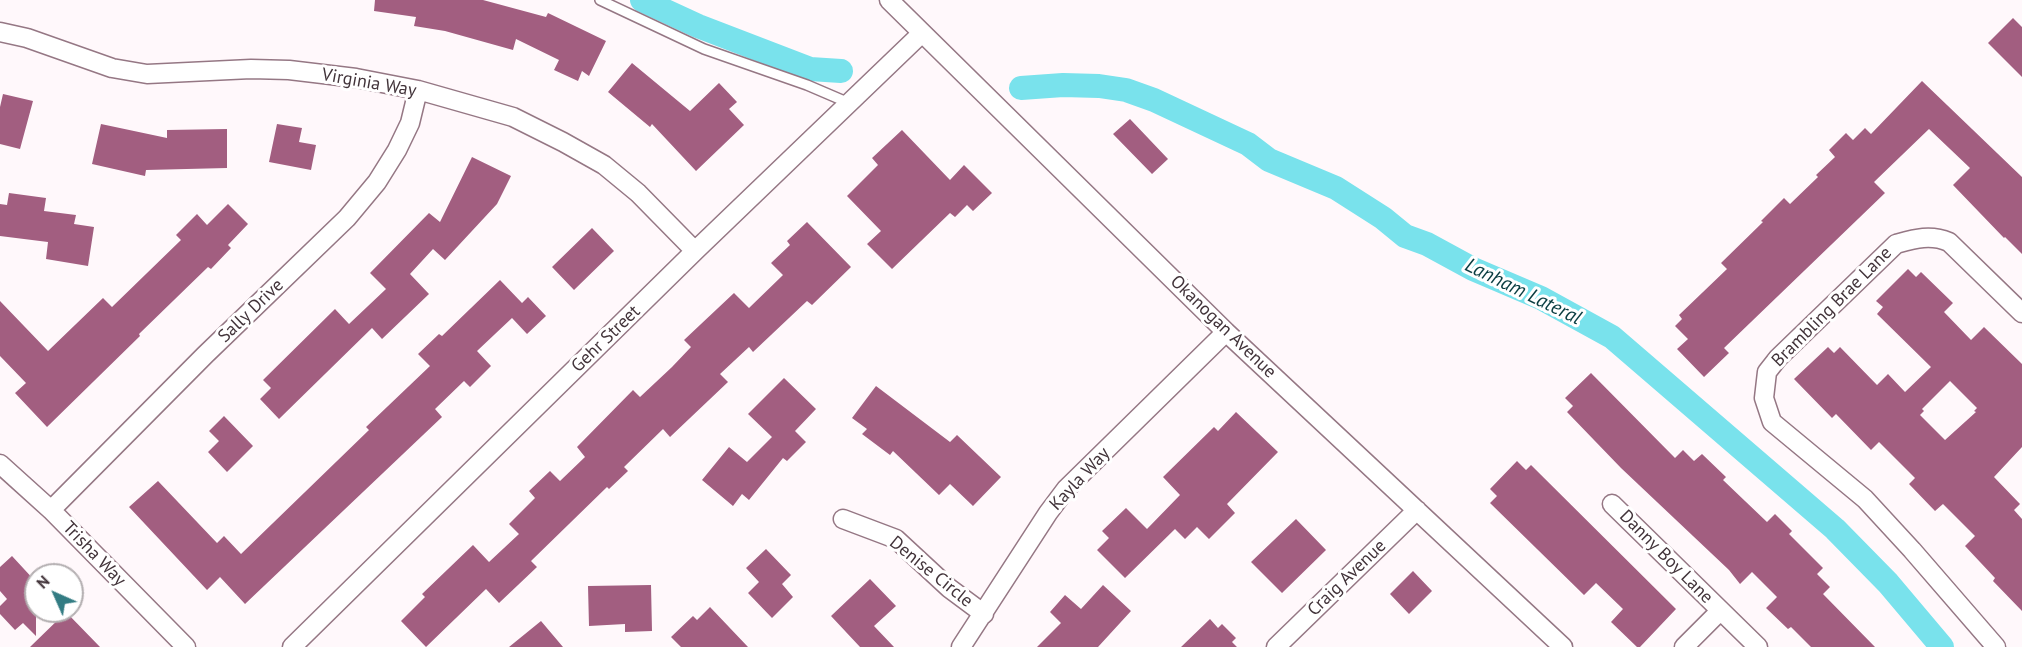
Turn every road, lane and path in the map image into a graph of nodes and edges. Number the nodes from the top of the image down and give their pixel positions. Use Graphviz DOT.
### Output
graph roads {
  1 [pos="600,0"];
  2 [pos="889,0"];
  3 [pos="0,32"];
  4 [pos="922,33"];
  5 [pos="418,90"];
  6 [pos="849,103"];
  7 [pos="695,251"];
  8 [pos="2022,313"];
  9 [pos="1226,332"];
  10 [pos="0,464"];
  11 [pos="1612,504"];
  12 [pos="51,510"];
  13 [pos="1417,510"];
  14 [pos="843,519"];
  15 [pos="1720,610"];
  16 [pos="984,614"];
  17 [pos="186,647"];
  18 [pos="292,647"];
  19 [pos="961,647"];
  20 [pos="1276,647"];
  21 [pos="1563,647"];
  22 [pos="1684,647"];
  23 [pos="1758,647"];
  24 [pos="1996,647"];
  1 -- 6 [label="lane"];
  2 -- 4 [label="street, Okanogan Avenue"];
  3 -- 5 [label="street, Virginia Way"];
  4 -- 6 [label="street, Gehr Street"];
  4 -- 9 [label="street, Okanogan Avenue"];
  5 -- 7 [label="street, Virginia Way"];
  5 -- 12 [label="street, Sally Drive"];
  6 -- 7 [label="street, Gehr Street"];
  7 -- 18 [label="street, Gehr Street"];
  8 -- 24 [label="street, Brambling Brae Lane"];
  9 -- 13 [label="street, Okanogan Avenue"];
  9 -- 16 [label="street, Kayla Way"];
  10 -- 12 [label="street, Trisha Way"];
  11 -- 15 [label="street, Danny Boy Lane"];
  12 -- 17 [label="street, Trisha Way"];
  13 -- 20 [label="street, Craig Avenue"];
  13 -- 21 [label="street, Okanogan Avenue"];
  14 -- 16 [label="street, Denise Circle"];
  15 -- 22 [label="street, Danny Boy Lane"];
  15 -- 23 [label="street, Danny Boy Lane"];
  16 -- 19 [label="street, Kayla Way"];
}
